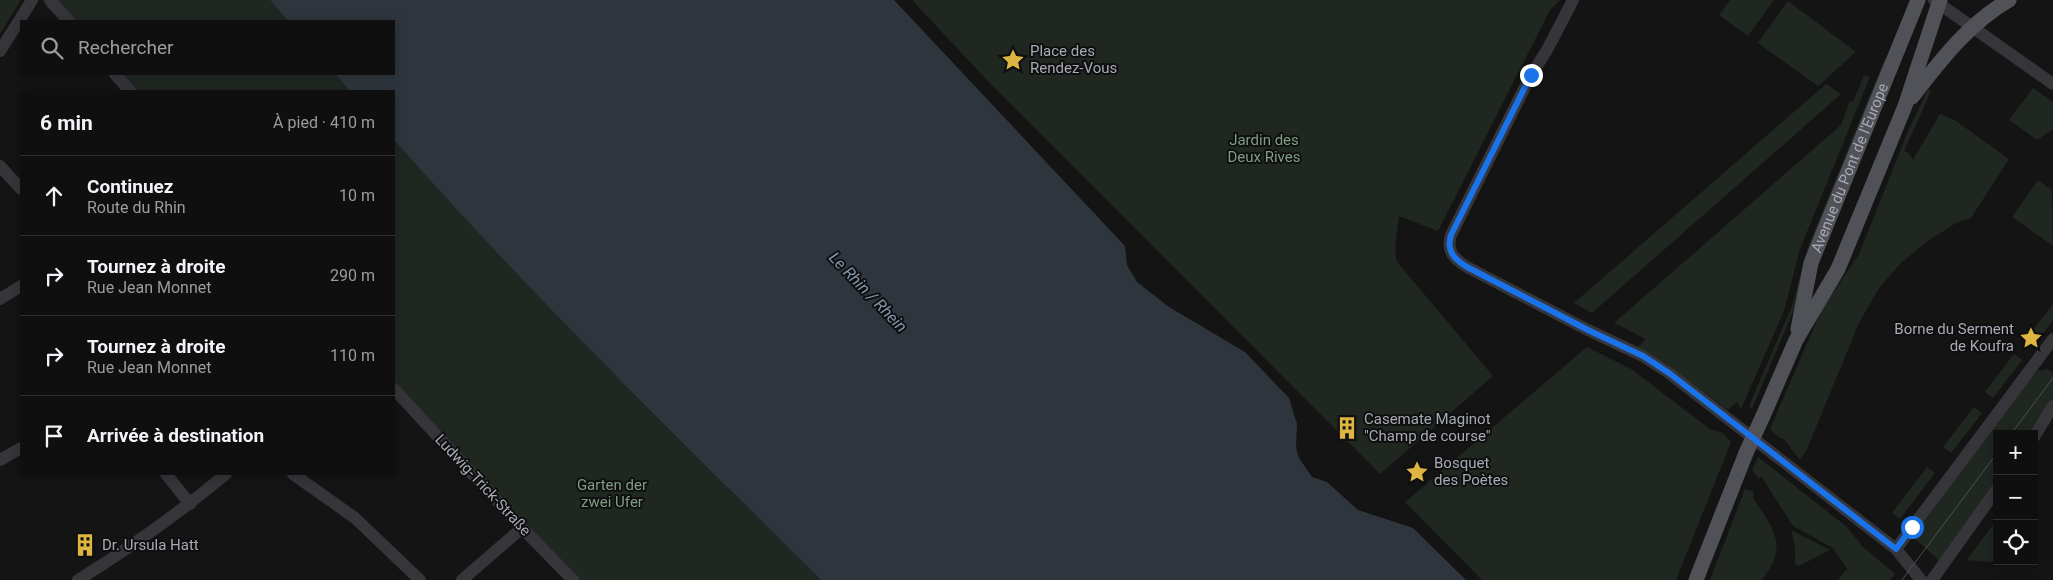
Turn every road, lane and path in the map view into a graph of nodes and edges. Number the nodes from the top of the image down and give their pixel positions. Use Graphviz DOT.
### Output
graph roads {
  1 [pos="32,0"];
  2 [pos="50,0"];
  3 [pos="1573,0"];
  4 [pos="1955,0"];
  5 [pos="2009,0"];
  6 [pos="1938,1"];
  7 [pos="1917,5"];
  8 [pos="68,20"];
  9 [pos="1972,27"];
  10 [pos="0,51"];
  11 [pos="116,75"];
  12 [pos="2053,84"];
  13 [pos="129,90"];
  14 [pos="1905,106"];
  15 [pos="0,166"];
  16 [pos="20,188"];
  17 [pos="20,287"];
  18 [pos="0,299"];
  19 [pos="2053,339"];
  20 [pos="1796,340"];
  21 [pos="395,390"];
  22 [pos="2053,407"];
  23 [pos="2038,431"];
  24 [pos="20,449"];
  25 [pos="0,460"];
  26 [pos="167,475"];
  27 [pos="225,475"];
  28 [pos="294,475"];
  29 [pos="1993,495"];
  30 [pos="190,504"];
  31 [pos="522,528"];
  32 [pos="1896,549"];
  33 [pos="78,580"];
  34 [pos="420,580"];
  35 [pos="462,580"];
  36 [pos="573,580"];
  37 [pos="1696,580"];
  38 [pos="1921,580"];
  39 [pos="1932,580"];
  1 -- 10 [label="street"];
  2 -- 8 [label="street"];
  3 -- 32 [label="street"];
  4 -- 6 [label="main road"];
  5 -- 9 [label="main road"];
  6 -- 7 [label="main road"];
  6 -- 9 [label="street"];
  6 -- 14 [label="main road"];
  7 -- 20 [label="main road, Avenue du Pont de l'Europe"];
  9 -- 12 [label="street"];
  9 -- 14 [label="main road"];
  11 -- 13 [label="street"];
  14 -- 20 [label="main road, Avenue du Pont de l'Europe"];
  15 -- 16 [label="street"];
  17 -- 18 [label="street"];
  19 -- 32 [label="street"];
  20 -- 37 [label="main road, Avenue du Pont de l'Europe, bridge"];
  21 -- 31 [label="street, Ludwig-Trick-Straße"];
  22 -- 23 [label="street"];
  24 -- 25 [label="street"];
  26 -- 30 [label="street"];
  27 -- 30 [label="street"];
  28 -- 34 [label="street"];
  29 -- 39 [label="street"];
  30 -- 33 [label="street"];
  31 -- 35 [label="street"];
  31 -- 36 [label="street, Ludwig-Trick-Straße"];
  32 -- 38 [label="street"];
}
